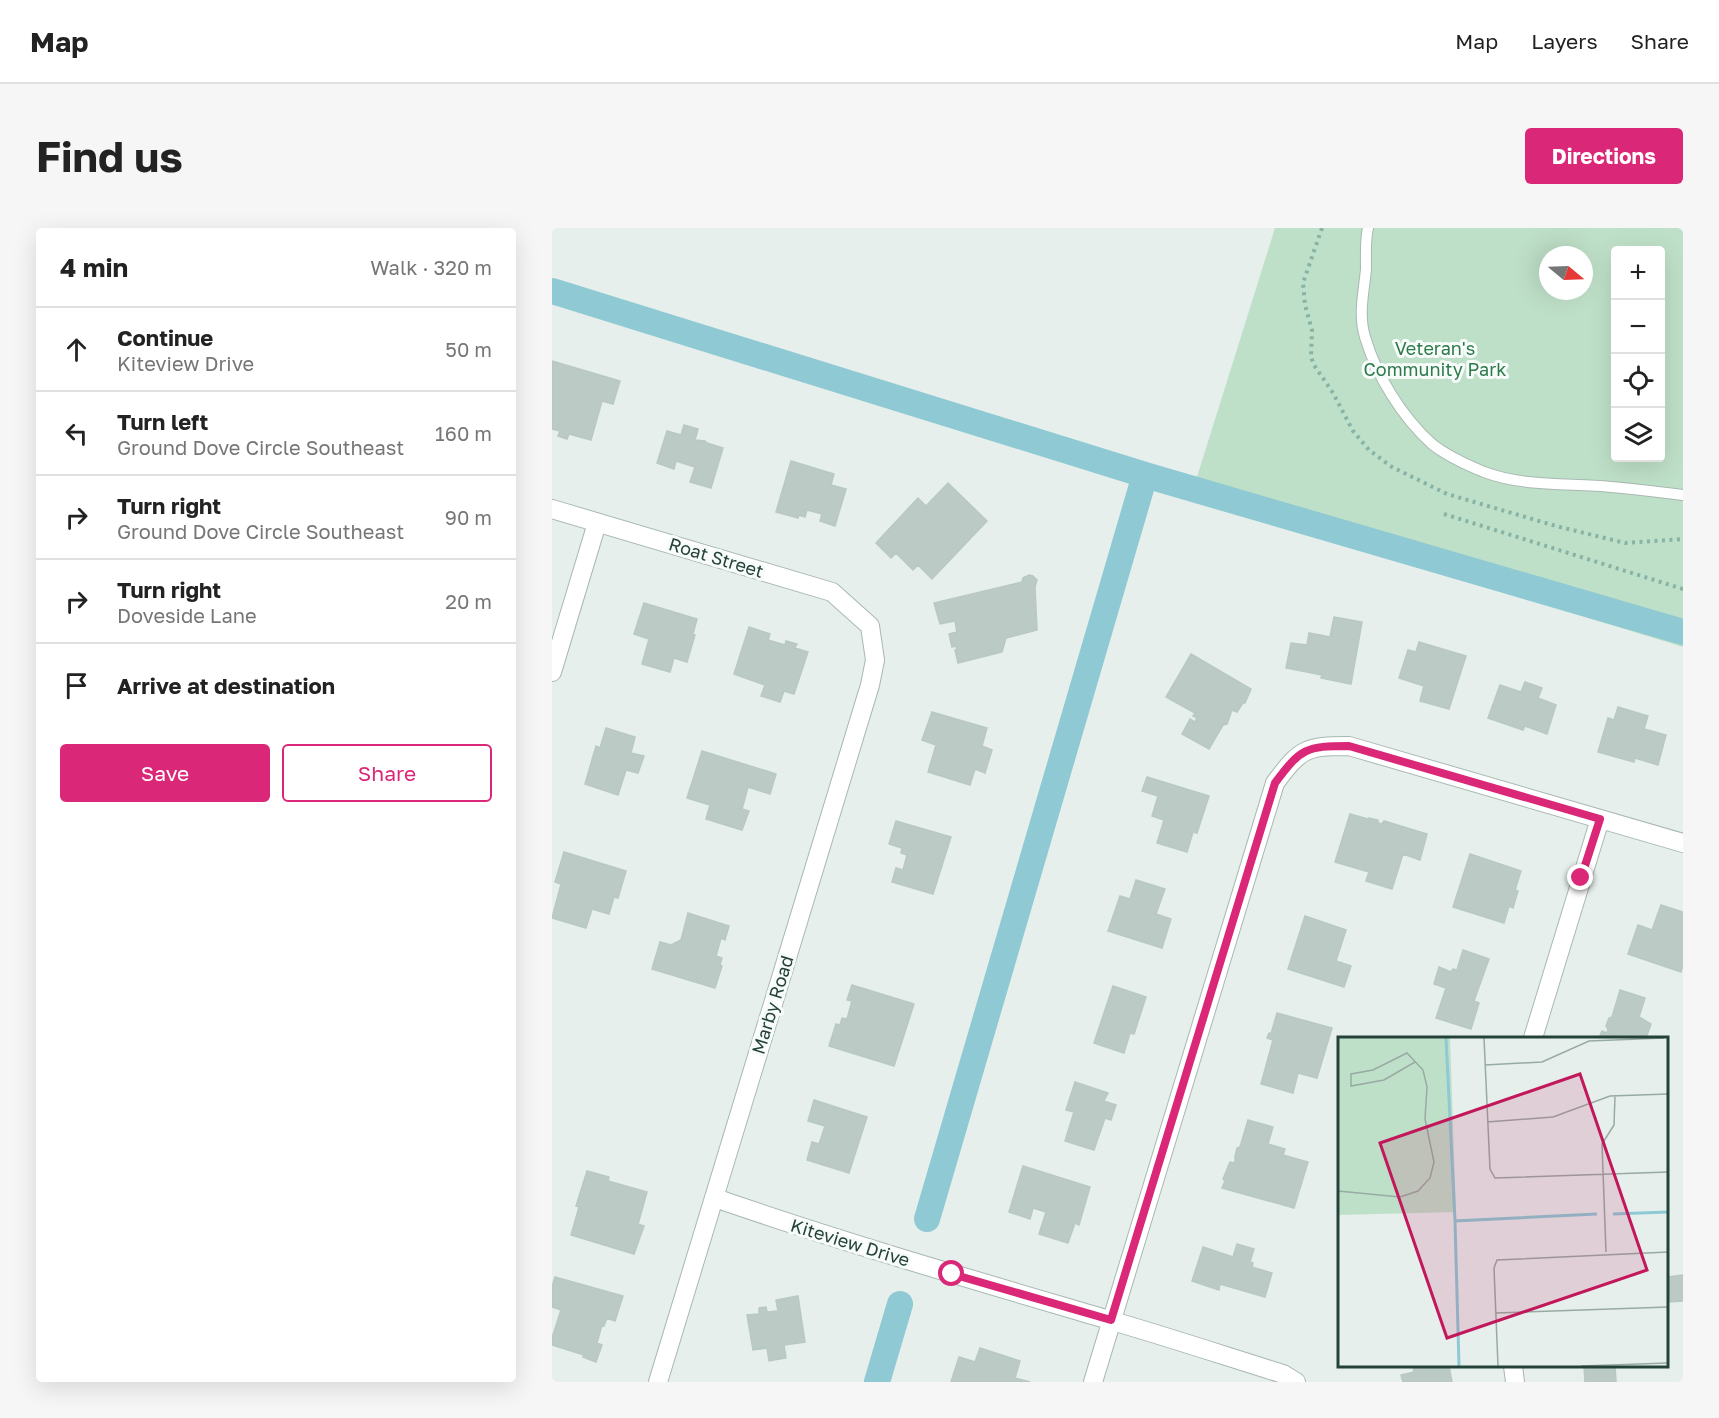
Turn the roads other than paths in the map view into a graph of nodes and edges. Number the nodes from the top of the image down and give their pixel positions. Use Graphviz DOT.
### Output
graph roads {
  1 [pos="1368,228"];
  2 [pos="1683,495"];
  3 [pos="552,509"];
  4 [pos="597,523"];
  5 [pos="870,626"];
  6 [pos="552,672"];
  7 [pos="1600,819"];
  8 [pos="1683,843"];
  9 [pos="1533,1037"];
  10 [pos="715,1198"];
  11 [pos="1111,1320"];
  12 [pos="1513,1367"];
  13 [pos="658,1382"];
  14 [pos="1093,1382"];
  15 [pos="1296,1382"];
  16 [pos="1515,1382"];
  1 -- 2 [label="lane"];
  3 -- 4 [label="street, Roat Street"];
  4 -- 5 [label="street, Roat Street"];
  4 -- 6 [label="street"];
  5 -- 10 [label="street, Marby Road"];
  7 -- 8 [label="street"];
  7 -- 9 [label="street"];
  7 -- 11 [label="street"];
  10 -- 11 [label="street, Kiteview Drive"];
  10 -- 13 [label="street, Marby Road"];
  11 -- 14 [label="street"];
  11 -- 15 [label="street, Kiteview Drive"];
  12 -- 16 [label="street"];
}
